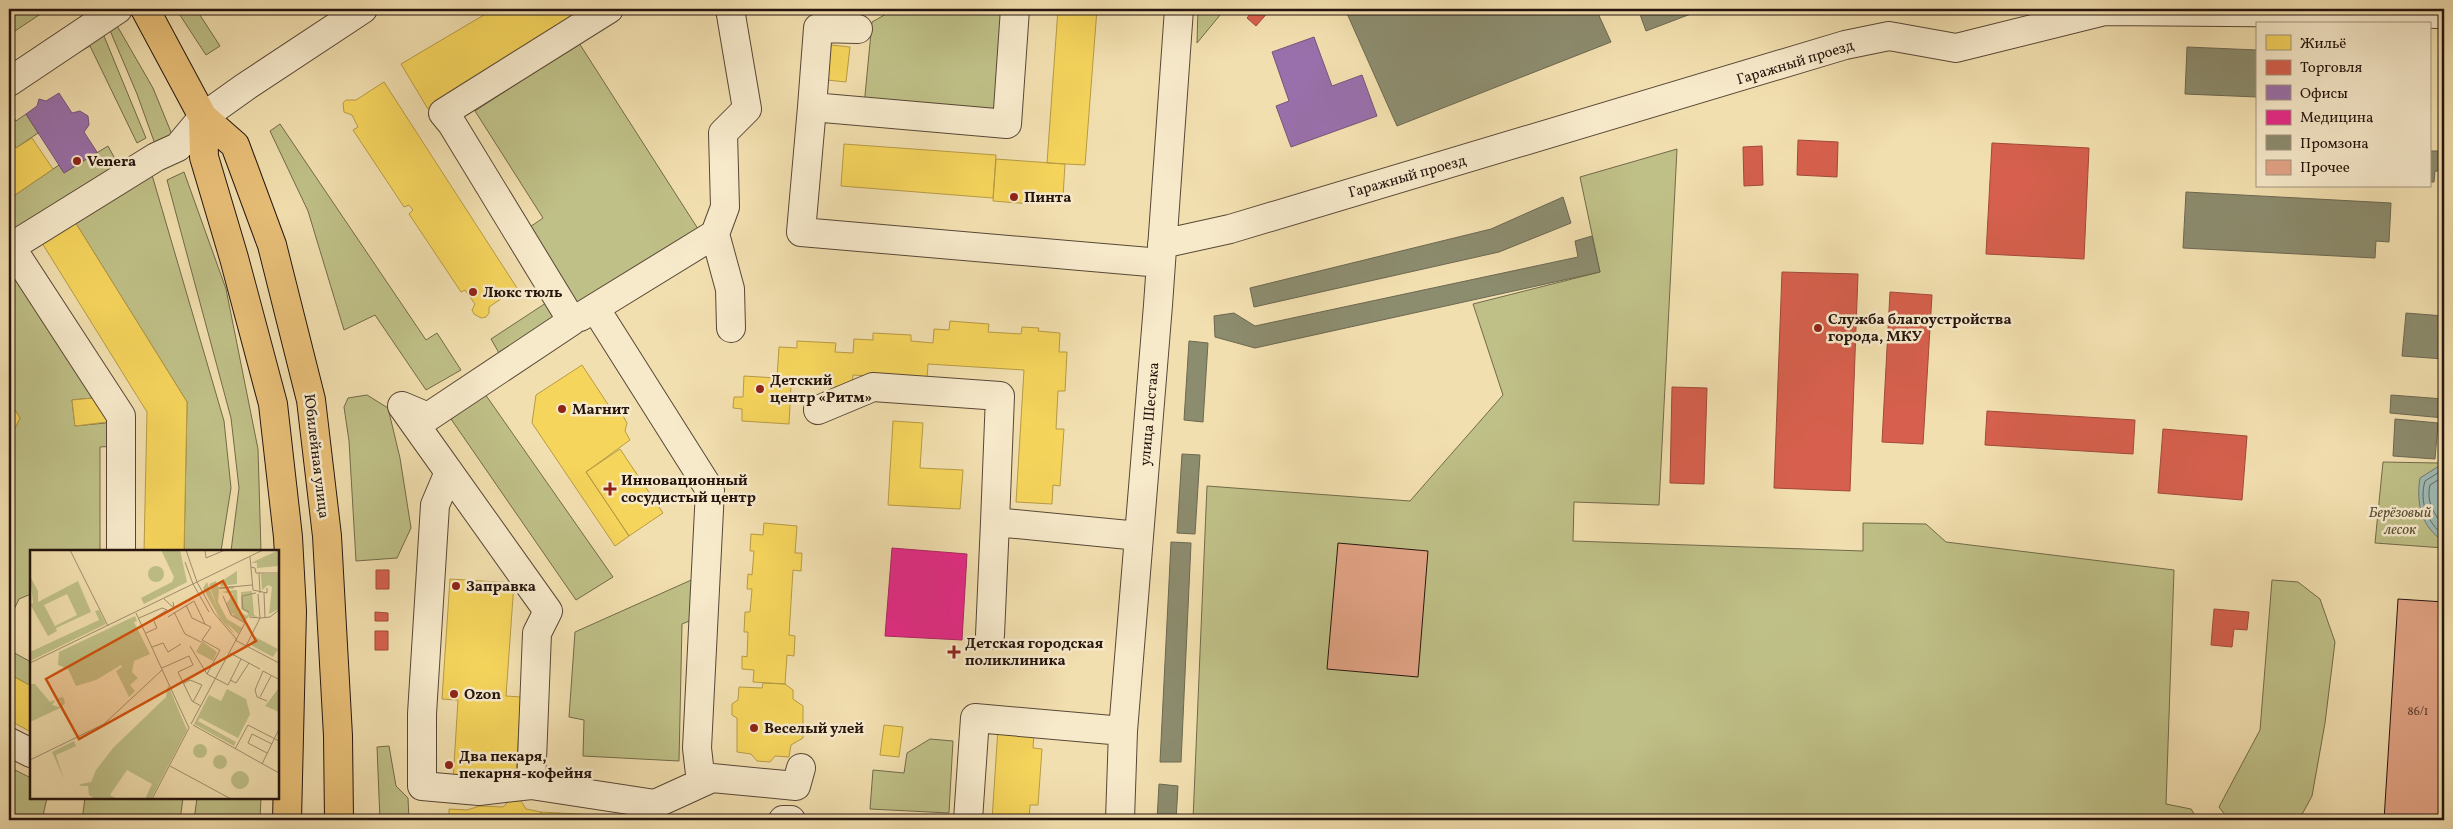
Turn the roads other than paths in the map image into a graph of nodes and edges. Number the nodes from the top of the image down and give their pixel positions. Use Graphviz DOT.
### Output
graph roads {
  1 [pos="118,9"];
  2 [pos="145,9"];
  3 [pos="610,9"];
  4 [pos="730,9"];
  5 [pos="1015,9"];
  6 [pos="1179,9"];
  7 [pos="351,12"];
  8 [pos="2444,14"];
  9 [pos="858,29"];
  10 [pos="9,82"];
  11 [pos="812,107"];
  12 [pos="203,117"];
  13 [pos="715,234"];
  14 [pos="10,248"];
  15 [pos="1162,254"];
  16 [pos="584,315"];
  17 [pos="731,328"];
  18 [pos="818,410"];
  19 [pos="448,472"];
  20 [pos="995,522"];
  21 [pos="1139,536"];
  22 [pos="121,550"];
  23 [pos="990,635"];
  24 [pos="1124,731"];
  25 [pos="9,742"];
  26 [pos="30,752"];
  27 [pos="801,768"];
  28 [pos="701,783"];
  29 [pos="531,785"];
  30 [pos="288,820"];
  31 [pos="339,820"];
  32 [pos="783,820"];
  33 [pos="790,820"];
  34 [pos="968,820"];
  35 [pos="1120,820"];
  1 -- 10 [label="street"];
  2 -- 12 [label="main road, Юбилейная улица"];
  3 -- 16 [label="street"];
  4 -- 13 [label="street"];
  5 -- 11 [label="street"];
  6 -- 15 [label="street, улица Шестака"];
  7 -- 12 [label="street"];
  8 -- 15 [label="street, Гаражный проезд"];
  9 -- 11 [label="street"];
  11 -- 15 [label="street, Гаражный проезд"];
  12 -- 14 [label="street"];
  12 -- 30 [label="main road, Юбилейная улица"];
  12 -- 31 [label="main road, Юбилейная улица"];
  13 -- 16 [label="street"];
  13 -- 17 [label="street"];
  14 -- 22 [label="street"];
  15 -- 21 [label="street, улица Шестака"];
  16 -- 19 [label="street"];
  16 -- 28 [label="street"];
  18 -- 20 [label="street"];
  19 -- 29 [label="street"];
  19 -- 29 [label="street"];
  20 -- 21 [label="street"];
  20 -- 23 [label="street"];
  21 -- 24 [label="street, улица Шестака"];
  24 -- 34 [label="street"];
  24 -- 35 [label="street, улица Шестака"];
  25 -- 26 [label="street"];
  27 -- 28 [label="street"];
  28 -- 29 [label="street"];
  32 -- 33 [label="street"];
}
